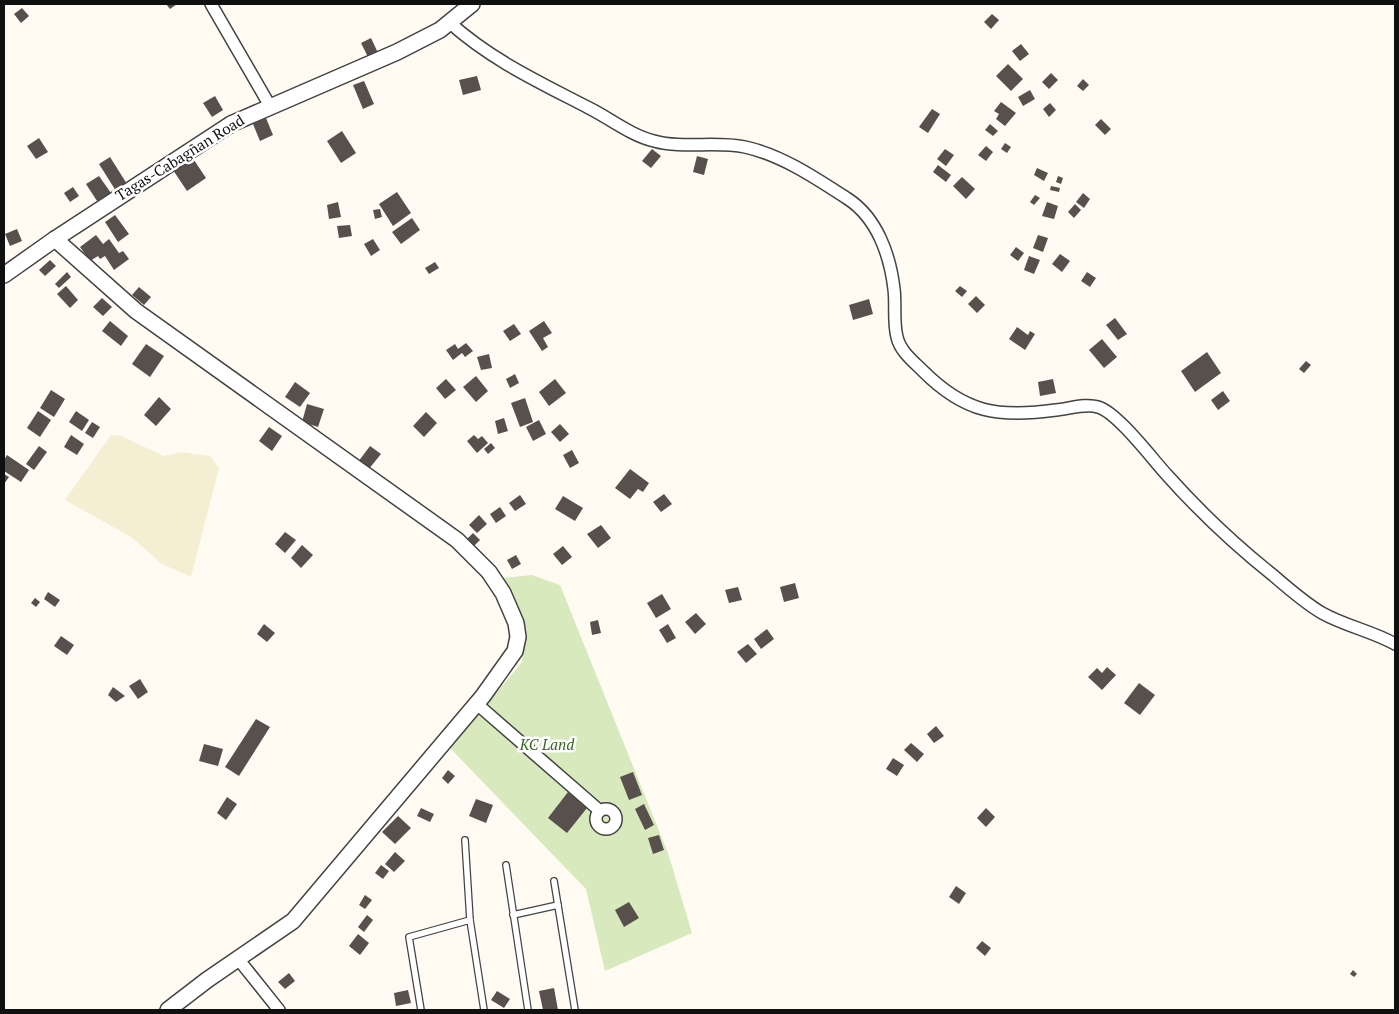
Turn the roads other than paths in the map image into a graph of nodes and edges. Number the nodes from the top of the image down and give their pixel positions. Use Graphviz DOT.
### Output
graph roads {
  1 [pos="211,4"];
  2 [pos="472,4"];
  3 [pos="449,22"];
  4 [pos="270,106"];
  5 [pos="55,238"];
  6 [pos="4,275"];
  7 [pos="1395,644"];
  8 [pos="477,704"];
  9 [pos="600,811"];
  10 [pos="464,840"];
  11 [pos="506,865"];
  12 [pos="554,881"];
  13 [pos="558,905"];
  14 [pos="513,915"];
  15 [pos="470,920"];
  16 [pos="238,960"];
  17 [pos="168,1010"];
  18 [pos="279,1010"];
  19 [pos="421,1010"];
  20 [pos="484,1010"];
  21 [pos="528,1010"];
  22 [pos="575,1010"];
  1 -- 4 [label="street"];
  2 -- 3 [label="street, Tagas-Cabagñan Road"];
  3 -- 4 [label="street, Tagas-Cabagñan Road"];
  3 -- 7 [label="street"];
  4 -- 5 [label="street, Tagas-Cabagñan Road"];
  5 -- 6 [label="street, Tagas-Cabagñan Road"];
  5 -- 8 [label="street"];
  8 -- 9 [label="street"];
  8 -- 16 [label="street"];
  10 -- 15 [label="lane"];
  11 -- 14 [label="lane"];
  12 -- 13 [label="lane"];
  13 -- 14 [label="lane"];
  13 -- 22 [label="lane"];
  14 -- 21 [label="lane"];
  15 -- 19 [label="lane"];
  15 -- 20 [label="lane"];
  16 -- 17 [label="street"];
  16 -- 18 [label="street"];
}
